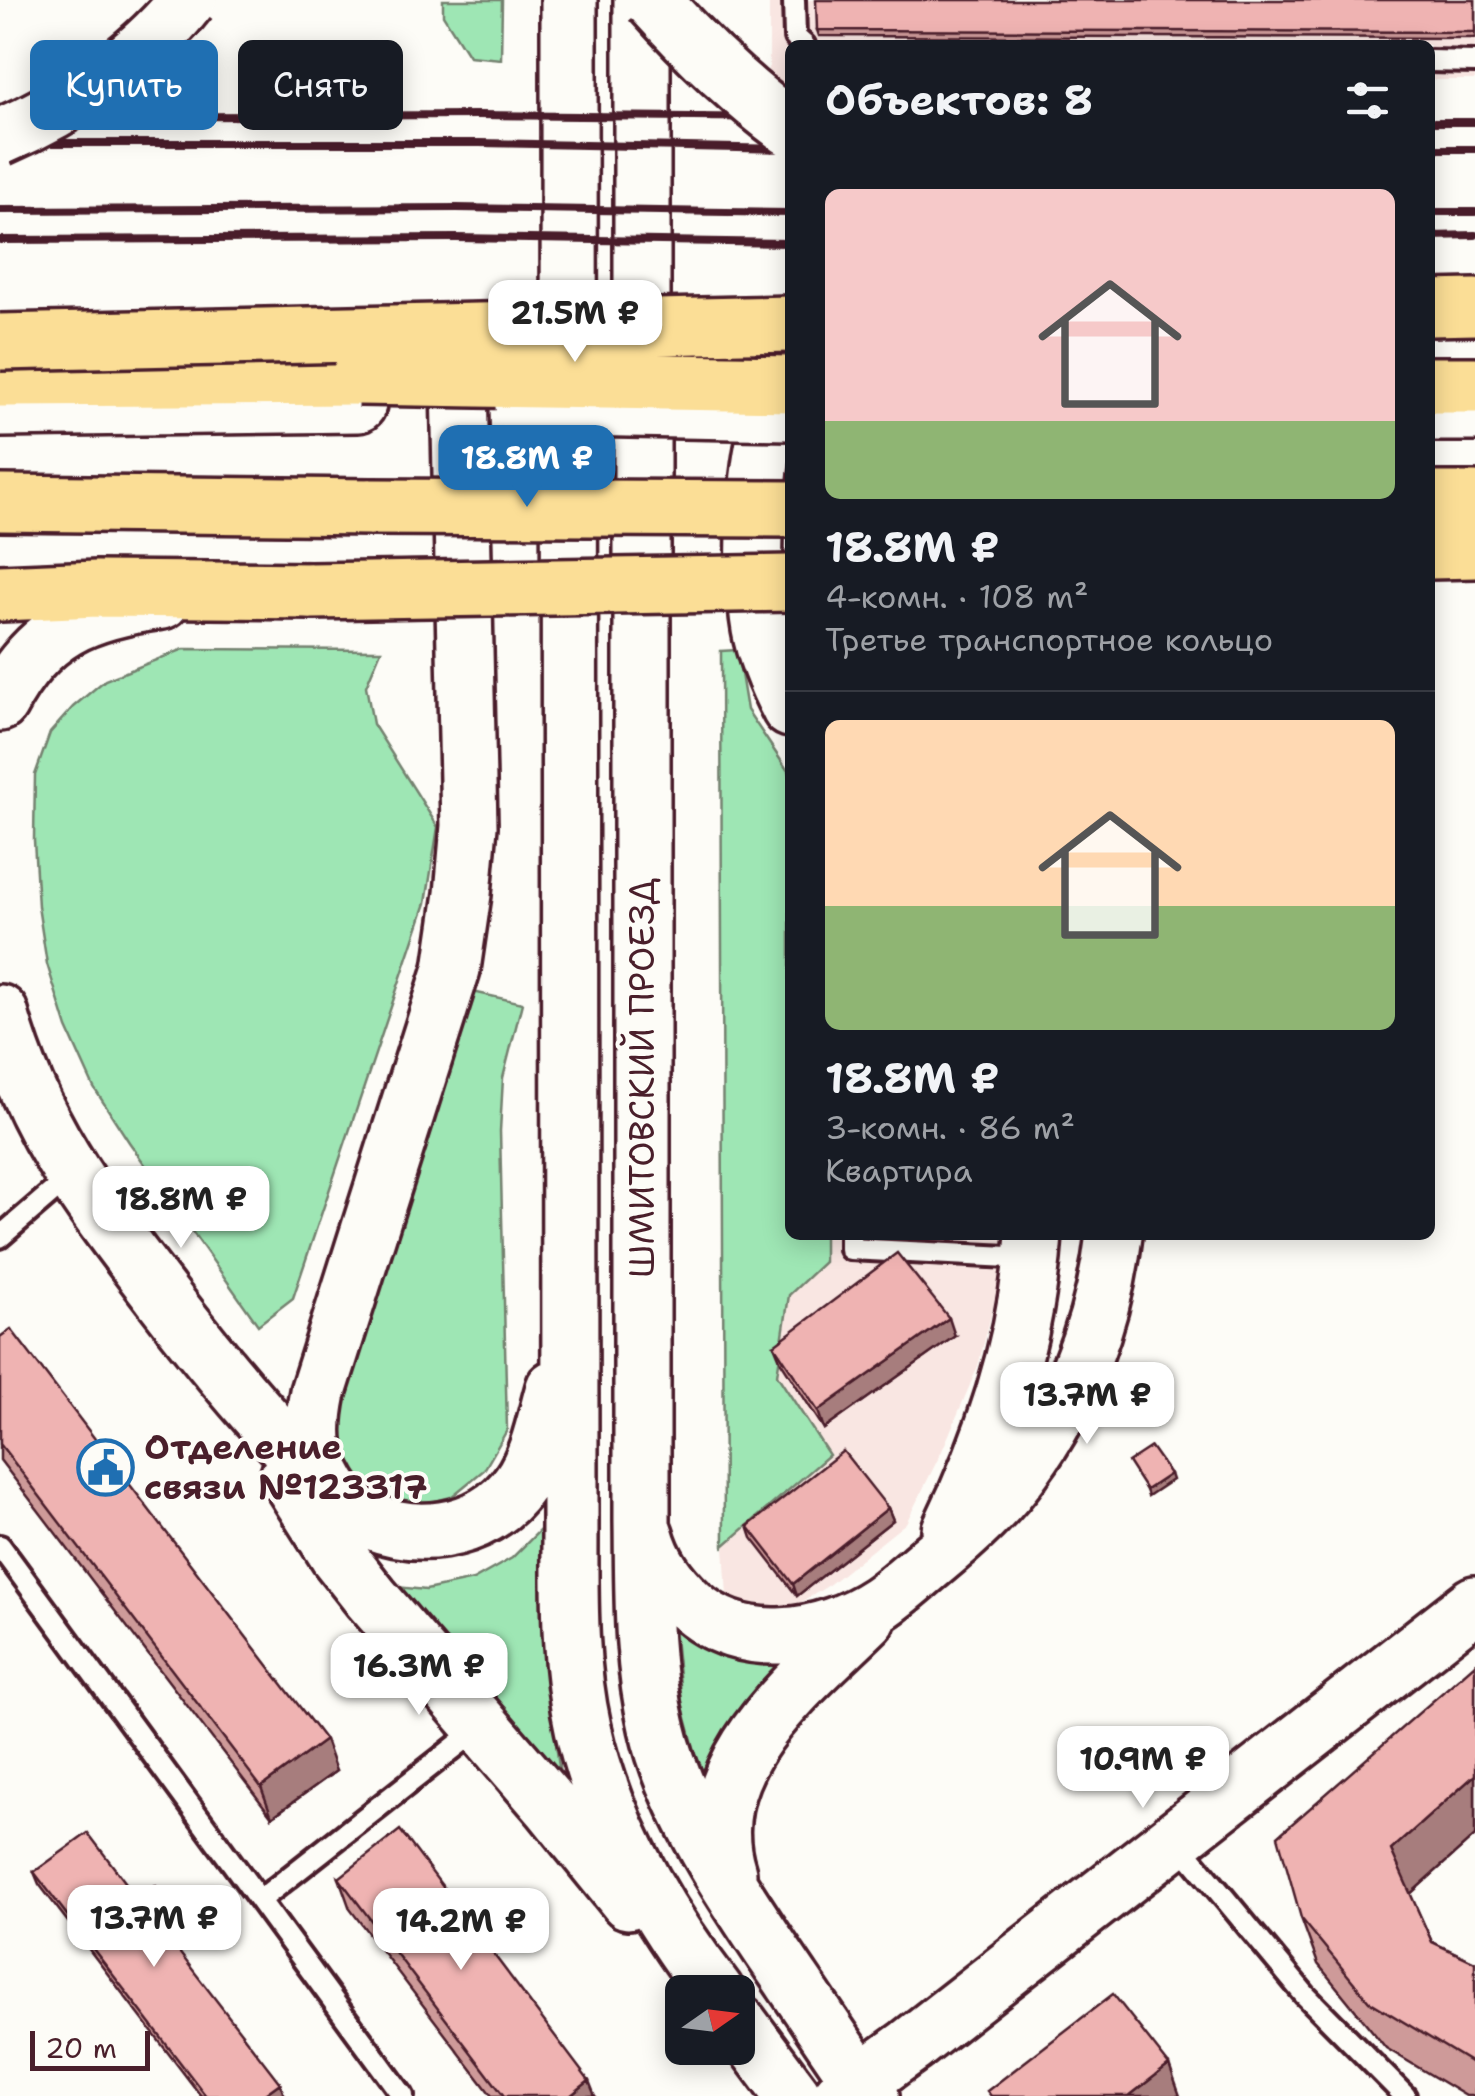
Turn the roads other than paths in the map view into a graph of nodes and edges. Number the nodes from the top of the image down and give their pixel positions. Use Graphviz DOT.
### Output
graph roads {
  1 [pos="188,0"];
  2 [pos="569,0"];
  3 [pos="642,0"];
  4 [pos="652,0"];
  5 [pos="794,0"];
  6 [pos="798,40"];
  7 [pos="1435,62"];
  8 [pos="1475,62"];
  9 [pos="785,124"];
  10 [pos="0,138"];
  11 [pos="1435,297"];
  12 [pos="1475,306"];
  13 [pos="1435,308"];
  14 [pos="785,324"];
  15 [pos="0,330"];
  16 [pos="1435,332"];
  17 [pos="1475,332"];
  18 [pos="0,342"];
  19 [pos="0,378"];
  20 [pos="785,382"];
  21 [pos="785,385"];
  22 [pos="1475,385"];
  23 [pos="1435,386"];
  24 [pos="358,391"];
  25 [pos="0,409"];
  26 [pos="785,412"];
  27 [pos="1435,413"];
  28 [pos="1475,413"];
  29 [pos="1435,500"];
  30 [pos="1475,500"];
  31 [pos="0,504"];
  32 [pos="785,509"];
  33 [pos="1475,550"];
  34 [pos="1435,551"];
  35 [pos="785,583"];
  36 [pos="706,586"];
  37 [pos="311,591"];
  38 [pos="0,592"];
  39 [pos="785,606"];
  40 [pos="785,698"];
  41 [pos="0,703"];
  42 [pos="0,1013"];
  43 [pos="72,1175"];
  44 [pos="0,1236"];
  45 [pos="850,1240"];
  46 [pos="1113,1240"];
  47 [pos="1033,1246"];
  48 [pos="570,1332"];
  49 [pos="225,1377"];
  50 [pos="339,1499"];
  51 [pos="642,1521"];
  52 [pos="0,1546"];
  53 [pos="903,1585"];
  54 [pos="1475,1604"];
  55 [pos="482,1726"];
  56 [pos="1176,1839"];
  57 [pos="260,1900"];
  58 [pos="738,1900"];
  59 [pos="690,1975"];
  60 [pos="704,1975"];
  61 [pos="755,2045"];
  62 [pos="755,2052"];
  63 [pos="858,2091"];
  64 [pos="404,2096"];
  65 [pos="792,2096"];
  66 [pos="1405,2096"];
  1 -- 10 [label="main road, bridge"];
  2 -- 48 [label="main road, ШМИТОВСКИЙ ПРОЕЗД"];
  3 -- 51 [label="main road, ШМИТОВСКИЙ ПРОЕЗД"];
  4 -- 9 [label="main road, bridge"];
  5 -- 6 [label="lane"];
  7 -- 8 [label="lane"];
  11 -- 12 [label="main road"];
  12 -- 13 [label="main road"];
  14 -- 18 [label="main road, bridge"];
  15 -- 50 [label="main road"];
  16 -- 17 [label="main road"];
  19 -- 24 [label="main road"];
  20 -- 24 [label="main road, bridge"];
  21 -- 40 [label="main road"];
  22 -- 23 [label="main road"];
  24 -- 25 [label="main road"];
  24 -- 26 [label="main road, bridge"];
  27 -- 28 [label="main road"];
  29 -- 30 [label="main road"];
  31 -- 32 [label="main road, bridge"];
  33 -- 34 [label="main road"];
  35 -- 36 [label="main road, bridge"];
  36 -- 37 [label="main road, bridge"];
  36 -- 39 [label="main road"];
  37 -- 38 [label="main road"];
  37 -- 41 [label="main road"];
  42 -- 43 [label="main road"];
  43 -- 44 [label="lane"];
  43 -- 49 [label="main road"];
  45 -- 47 [label="lane"];
  46 -- 53 [label="main road"];
  47 -- 53 [label="main road"];
  48 -- 50 [label="main road"];
  48 -- 60 [label="main road, ШМИТОВСКИЙ ПРОЕЗД"];
  49 -- 50 [label="main road"];
  49 -- 55 [label="main road"];
  51 -- 53 [label="main road"];
  51 -- 58 [label="main road, ШМИТОВСКИЙ ПРОЕЗД"];
  52 -- 57 [label="lane"];
  53 -- 58 [label="main road"];
  54 -- 56 [label="main road"];
  55 -- 57 [label="lane"];
  55 -- 59 [label="main road"];
  56 -- 63 [label="main road"];
  56 -- 66 [label="lane"];
  57 -- 64 [label="lane"];
  58 -- 63 [label="main road, ШМИТОВСКИЙ ПРОЕЗД"];
  61 -- 65 [label="main road"];
  62 -- 65 [label="main road"];
}
